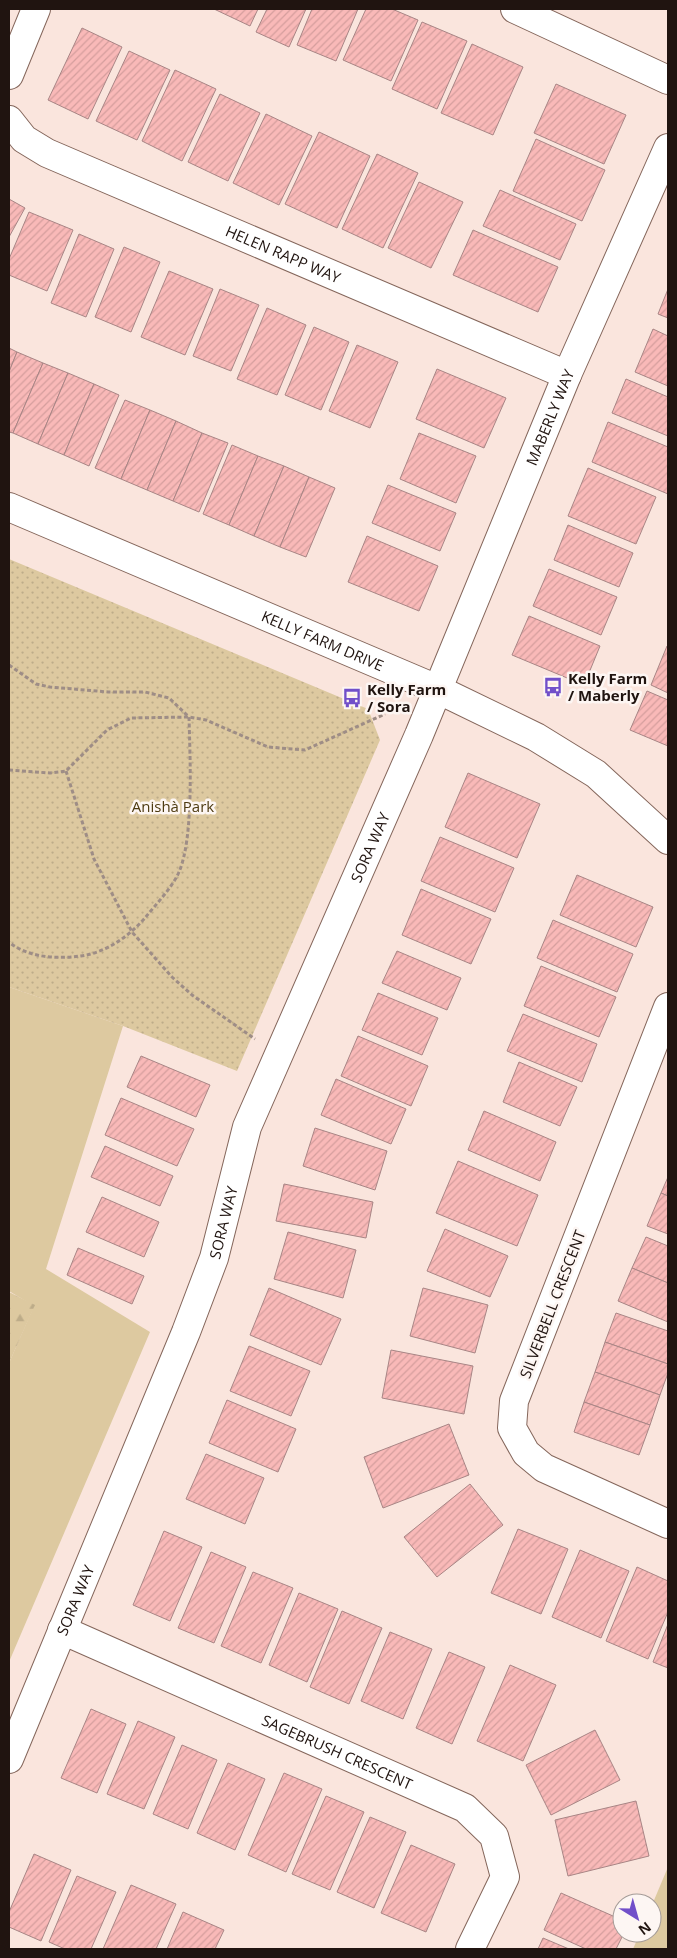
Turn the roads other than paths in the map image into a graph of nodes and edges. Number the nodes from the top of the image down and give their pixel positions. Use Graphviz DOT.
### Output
graph roads {
  1 [pos="36,9"];
  2 [pos="516,9"];
  3 [pos="9,74"];
  4 [pos="668,80"];
  5 [pos="9,120"];
  6 [pos="668,148"];
  7 [pos="567,375"];
  8 [pos="9,507"];
  9 [pos="437,689"];
  10 [pos="668,840"];
  11 [pos="668,1007"];
  12 [pos="668,1524"];
  13 [pos="62,1630"];
  14 [pos="9,1759"];
  15 [pos="470,1949"];
  1 -- 3 [label="street"];
  2 -- 4 [label="street"];
  5 -- 7 [label="street, HELEN RAPP WAY"];
  6 -- 7 [label="street, MABERLY WAY"];
  7 -- 9 [label="street, MABERLY WAY"];
  8 -- 9 [label="street, KELLY FARM DRIVE"];
  9 -- 10 [label="street, KELLY FARM DRIVE"];
  9 -- 13 [label="street, SORA WAY"];
  11 -- 12 [label="street, SILVERBELL CRESCENT"];
  13 -- 14 [label="street, SORA WAY"];
  13 -- 15 [label="street, SAGEBRUSH CRESCENT"];
}
